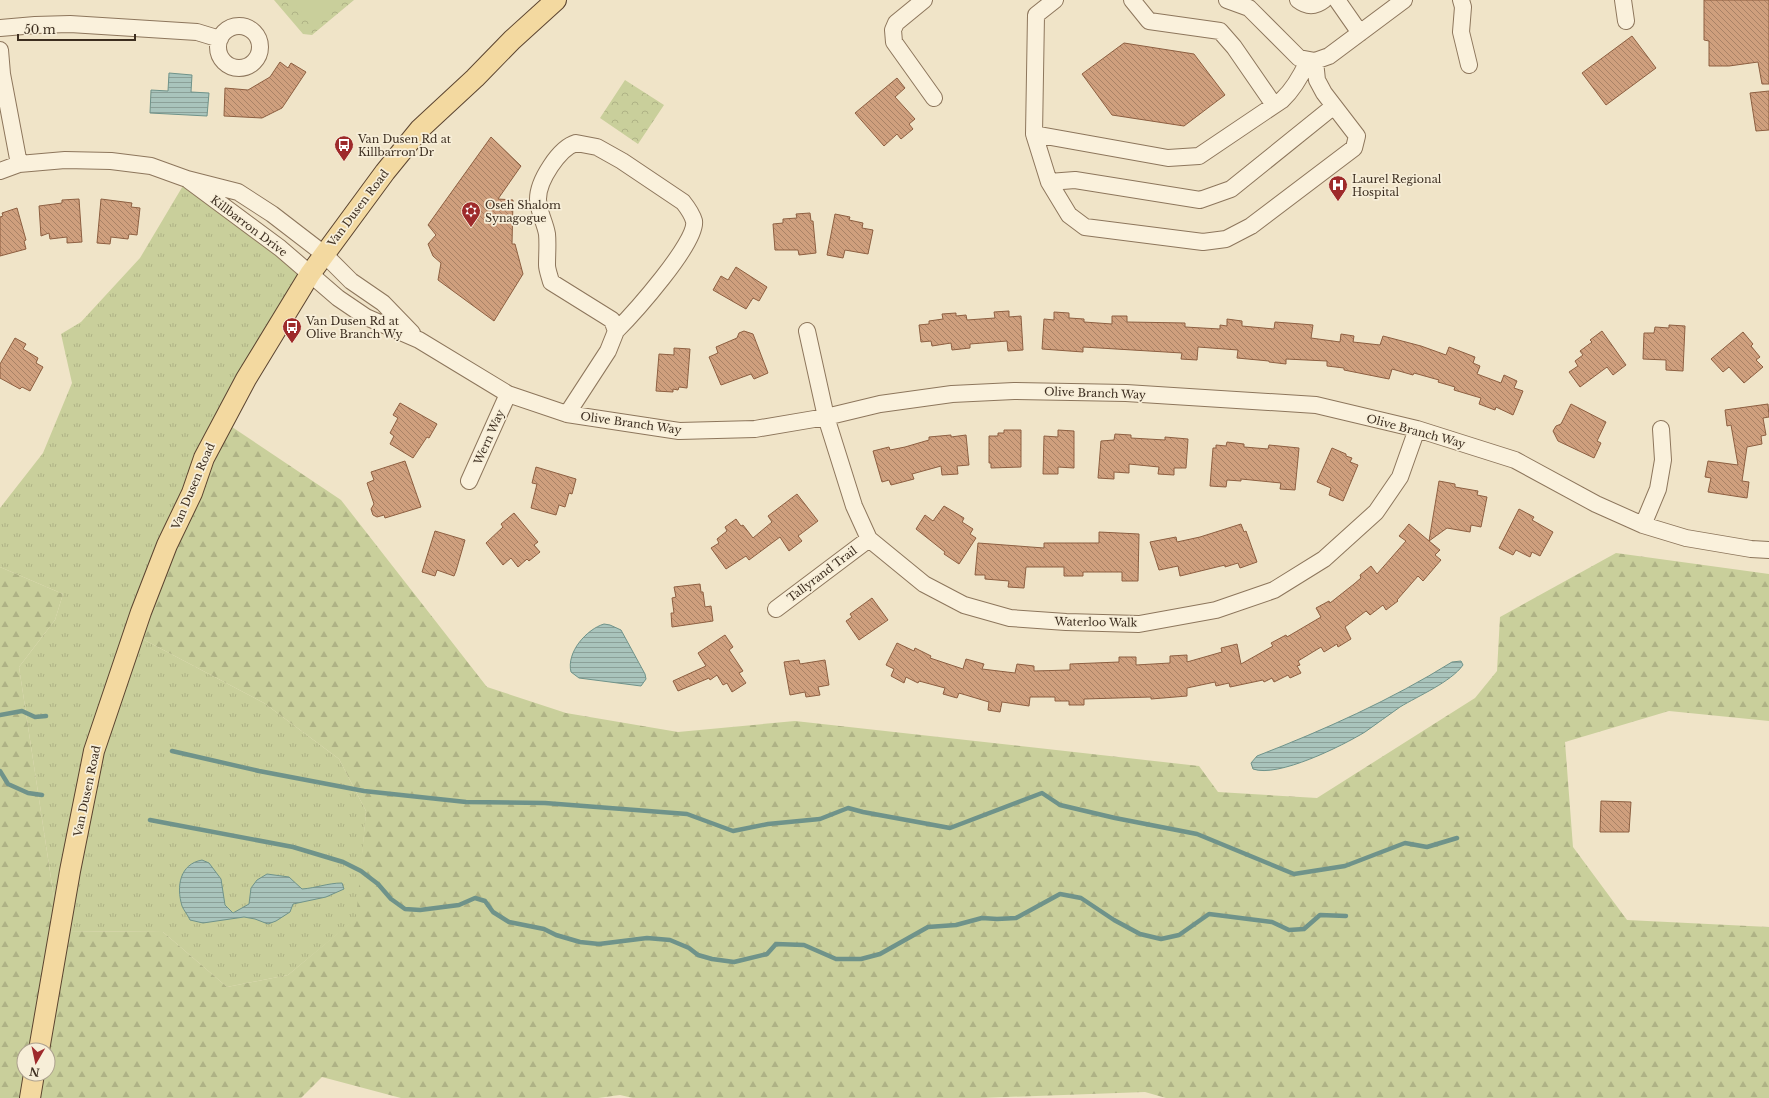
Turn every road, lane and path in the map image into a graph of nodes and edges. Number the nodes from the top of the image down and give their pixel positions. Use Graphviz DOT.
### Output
graph roads {
  1 [pos="556,0"];
  2 [pos="924,0"];
  3 [pos="1055,0"];
  4 [pos="1132,0"];
  5 [pos="1228,0"];
  6 [pos="1298,0"];
  7 [pos="1324,0"];
  8 [pos="1337,0"];
  9 [pos="1404,0"];
  10 [pos="1461,0"];
  11 [pos="1623,0"];
  12 [pos="1626,21"];
  13 [pos="0,28"];
  14 [pos="1360,33"];
  15 [pos="220,39"];
  16 [pos="0,50"];
  17 [pos="1312,61"];
  18 [pos="1469,65"];
  19 [pos="934,98"];
  20 [pos="1274,105"];
  21 [pos="1334,106"];
  22 [pos="1034,134"];
  23 [pos="19,164"];
  24 [pos="0,171"];
  25 [pos="187,179"];
  26 [pos="1049,182"];
  27 [pos="324,254"];
  28 [pos="310,274"];
  29 [pos="616,331"];
  30 [pos="806,331"];
  31 [pos="419,340"];
  32 [pos="508,394"];
  33 [pos="567,414"];
  34 [pos="826,417"];
  35 [pos="1417,429"];
  36 [pos="1661,429"];
  37 [pos="469,481"];
  38 [pos="1643,526"];
  39 [pos="869,539"];
  40 [pos="1769,550"];
  41 [pos="776,609"];
  42 [pos="40,1042"];
  43 [pos="33,1082"];
  44 [pos="30,1098"];
  1 -- 27 [label="main road, Van Dusen Road"];
  2 -- 19 [label="street"];
  3 -- 22 [label="street"];
  4 -- 20 [label="street"];
  5 -- 17 [label="street"];
  6 -- 7 [label="street"];
  8 -- 14 [label="street"];
  9 -- 14 [label="street"];
  10 -- 18 [label="street"];
  11 -- 12 [label="street"];
  13 -- 15 [label="street"];
  14 -- 17 [label="street"];
  16 -- 23 [label="street"];
  17 -- 20 [label="street"];
  17 -- 21 [label="street"];
  20 -- 22 [label="street"];
  21 -- 26 [label="street"];
  21 -- 26 [label="street"];
  22 -- 26 [label="street"];
  23 -- 24 [label="street, Killbarron Drive"];
  23 -- 25 [label="street, Killbarron Drive"];
  25 -- 27 [label="street, Killbarron Drive"];
  25 -- 28 [label="street, Killbarron Drive"];
  27 -- 28 [label="main road, Van Dusen Road"];
  27 -- 31 [label="street, Olive Branch Way"];
  28 -- 31 [label="street, Olive Branch Way"];
  28 -- 42 [label="main road, Van Dusen Road"];
  29 -- 29 [label="street"];
  29 -- 33 [label="street"];
  30 -- 34 [label="street, Waterloo Walk"];
  31 -- 32 [label="street, Olive Branch Way"];
  32 -- 33 [label="street, Olive Branch Way"];
  32 -- 37 [label="street, Wern Way"];
  33 -- 34 [label="street, Olive Branch Way"];
  34 -- 35 [label="street, Olive Branch Way"];
  34 -- 39 [label="street, Waterloo Walk"];
  35 -- 38 [label="street, Olive Branch Way"];
  35 -- 39 [label="street, Waterloo Walk"];
  36 -- 38 [label="street"];
  38 -- 40 [label="street, Olive Branch Way"];
  39 -- 41 [label="street, Tallyrand Trail"];
  43 -- 44 [label="main road"];
}
